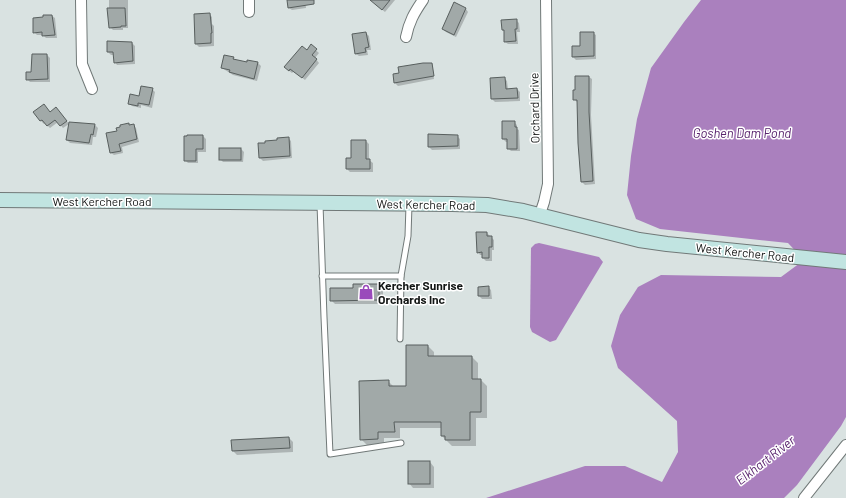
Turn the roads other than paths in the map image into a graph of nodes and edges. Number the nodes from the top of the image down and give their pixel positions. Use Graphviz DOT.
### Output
graph roads {
  1 [pos="81,0"];
  2 [pos="249,0"];
  3 [pos="423,0"];
  4 [pos="546,0"];
  5 [pos="250,12"];
  6 [pos="406,38"];
  7 [pos="92,89"];
  8 [pos="0,200"];
  9 [pos="320,203"];
  10 [pos="409,204"];
  11 [pos="540,214"];
  12 [pos="846,262"];
  13 [pos="322,276"];
  14 [pos="401,276"];
  15 [pos="400,340"];
  16 [pos="401,443"];
  17 [pos="846,445"];
  18 [pos="804,498"];
  1 -- 7 [label="street"];
  2 -- 5 [label="street"];
  3 -- 6 [label="street"];
  4 -- 11 [label="street, Orchard Drive"];
  8 -- 9 [label="main road, West Kercher Road"];
  9 -- 10 [label="main road, West Kercher Road"];
  9 -- 13 [label="lane"];
  10 -- 11 [label="main road, West Kercher Road"];
  10 -- 14 [label="lane"];
  11 -- 12 [label="main road, West Kercher Road"];
  13 -- 14 [label="lane"];
  13 -- 16 [label="lane"];
  14 -- 15 [label="lane"];
  17 -- 18 [label="street"];
}
